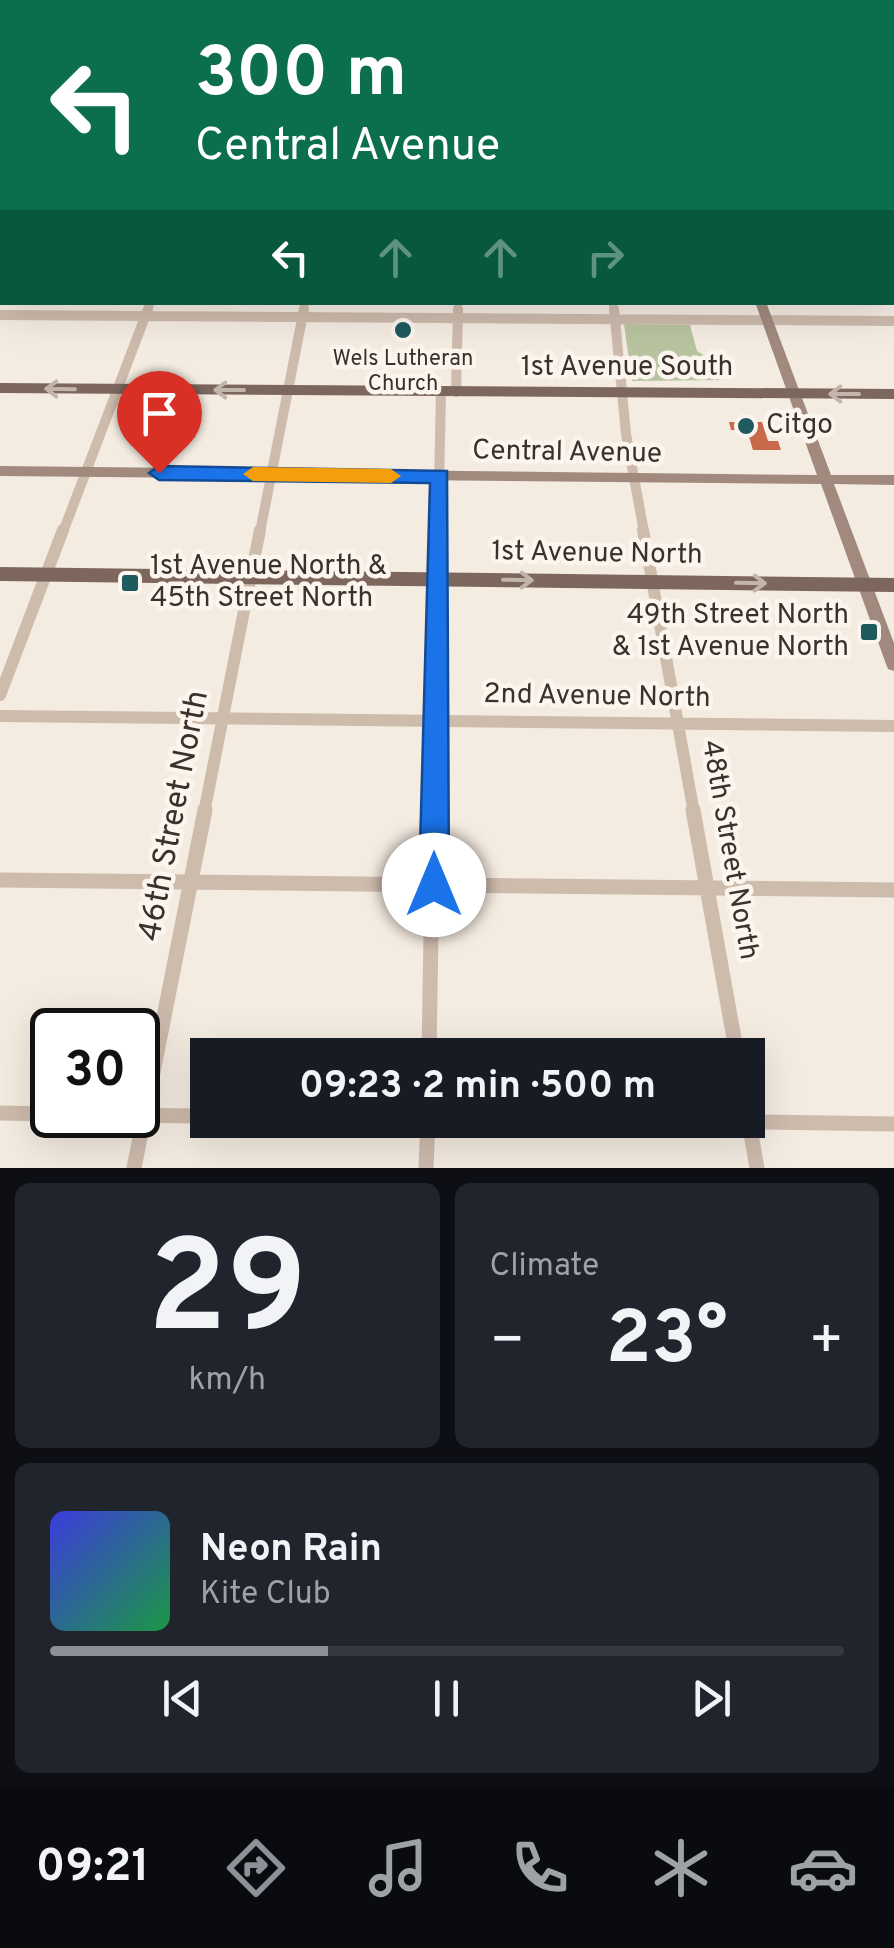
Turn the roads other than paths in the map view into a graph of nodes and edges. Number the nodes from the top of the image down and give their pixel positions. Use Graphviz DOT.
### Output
graph roads {
  1 [pos="150,305"];
  2 [pos="304,305"];
  3 [pos="458,305"];
  4 [pos="614,305"];
  5 [pos="761,305"];
  6 [pos="0,314"];
  7 [pos="146,315"];
  8 [pos="302,316"];
  9 [pos="458,318"];
  10 [pos="616,318"];
  11 [pos="766,319"];
  12 [pos="894,320"];
  13 [pos="0,388"];
  14 [pos="118,389"];
  15 [pos="286,391"];
  16 [pos="449,392"];
  17 [pos="624,392"];
  18 [pos="794,393"];
  19 [pos="894,394"];
  20 [pos="0,472"];
  21 [pos="86,472"];
  22 [pos="269,474"];
  23 [pos="440,476"];
  24 [pos="634,478"];
  25 [pos="825,480"];
  26 [pos="894,480"];
  27 [pos="0,574"];
  28 [pos="47,575"];
  29 [pos="437,578"];
  30 [pos="250,579"];
  31 [pos="654,582"];
  32 [pos="864,585"];
  33 [pos="894,586"];
  34 [pos="894,664"];
  35 [pos="0,695"];
  36 [pos="0,716"];
  37 [pos="223,718"];
  38 [pos="435,720"];
  39 [pos="678,723"];
  40 [pos="894,726"];
  41 [pos="0,880"];
  42 [pos="189,882"];
  43 [pos="434,885"];
  44 [pos="707,888"];
  45 [pos="894,890"];
  46 [pos="160,1033"];
  47 [pos="430,1038"];
  48 [pos="734,1038"];
  49 [pos="0,1113"];
  50 [pos="30,1114"];
  51 [pos="160,1116"];
  52 [pos="190,1116"];
  53 [pos="765,1120"];
  54 [pos="894,1124"];
  55 [pos="140,1138"];
  56 [pos="427,1138"];
  57 [pos="751,1138"];
  58 [pos="134,1168"];
  59 [pos="426,1168"];
  60 [pos="756,1168"];
  1 -- 7 [label="street"];
  2 -- 8 [label="street, 46th Street North"];
  3 -- 9 [label="street"];
  4 -- 10 [label="street, 48th Street North"];
  5 -- 11 [label="main road"];
  6 -- 7 [label="street"];
  7 -- 8 [label="street"];
  7 -- 14 [label="street"];
  8 -- 9 [label="street"];
  8 -- 15 [label="street, 46th Street North"];
  9 -- 10 [label="street"];
  9 -- 16 [label="street"];
  10 -- 11 [label="street"];
  10 -- 17 [label="street, 48th Street North"];
  11 -- 12 [label="street"];
  11 -- 18 [label="main road"];
  14 -- 13 [label="main road, 1st Avenue South, one-way"];
  15 -- 14 [label="main road, 1st Avenue South, one-way"];
  14 -- 21 [label="street"];
  15 -- 16 [label="main road, 1st Avenue South"];
  15 -- 22 [label="street, 46th Street North"];
  16 -- 17 [label="main road, 1st Avenue South"];
  16 -- 23 [label="street"];
  17 -- 18 [label="main road, 1st Avenue South"];
  17 -- 24 [label="street, 48th Street North"];
  19 -- 18 [label="main road, 1st Avenue South, one-way"];
  18 -- 25 [label="main road"];
  20 -- 21 [label="main road, Central Avenue"];
  21 -- 22 [label="main road, Central Avenue"];
  21 -- 28 [label="street"];
  22 -- 23 [label="main road, Central Avenue"];
  22 -- 30 [label="street, 46th Street North"];
  23 -- 24 [label="main road, Central Avenue"];
  23 -- 29 [label="street"];
  24 -- 25 [label="main road, Central Avenue"];
  24 -- 31 [label="street, 48th Street North"];
  25 -- 26 [label="main road, Central Avenue"];
  25 -- 32 [label="main road"];
  27 -- 28 [label="main road, 1st Avenue North"];
  28 -- 30 [label="main road, 1st Avenue North"];
  28 -- 35 [label="street"];
  29 -- 30 [label="main road, 1st Avenue North"];
  29 -- 31 [label="main road, 1st Avenue North, one-way"];
  29 -- 38 [label="street"];
  30 -- 37 [label="street, 46th Street North"];
  31 -- 32 [label="main road, 1st Avenue North, one-way"];
  31 -- 39 [label="street, 48th Street North"];
  32 -- 33 [label="main road, 1st Avenue North"];
  32 -- 34 [label="main road"];
  36 -- 37 [label="street, 2nd Avenue North"];
  37 -- 38 [label="street, 2nd Avenue North"];
  37 -- 42 [label="street, 46th Street North"];
  38 -- 39 [label="street, 2nd Avenue North"];
  38 -- 43 [label="street"];
  39 -- 40 [label="street, 2nd Avenue North"];
  39 -- 44 [label="street, 48th Street North"];
  41 -- 42 [label="street"];
  42 -- 43 [label="street"];
  42 -- 46 [label="street, 46th Street North"];
  43 -- 44 [label="street"];
  43 -- 47 [label="street"];
  44 -- 45 [label="street"];
  44 -- 48 [label="street, 48th Street North"];
  49 -- 50 [label="street"];
  51 -- 52 [label="street"];
  53 -- 54 [label="street"];
  55 -- 58 [label="street, 46th Street North"];
  56 -- 59 [label="street"];
  57 -- 60 [label="street"];
}
